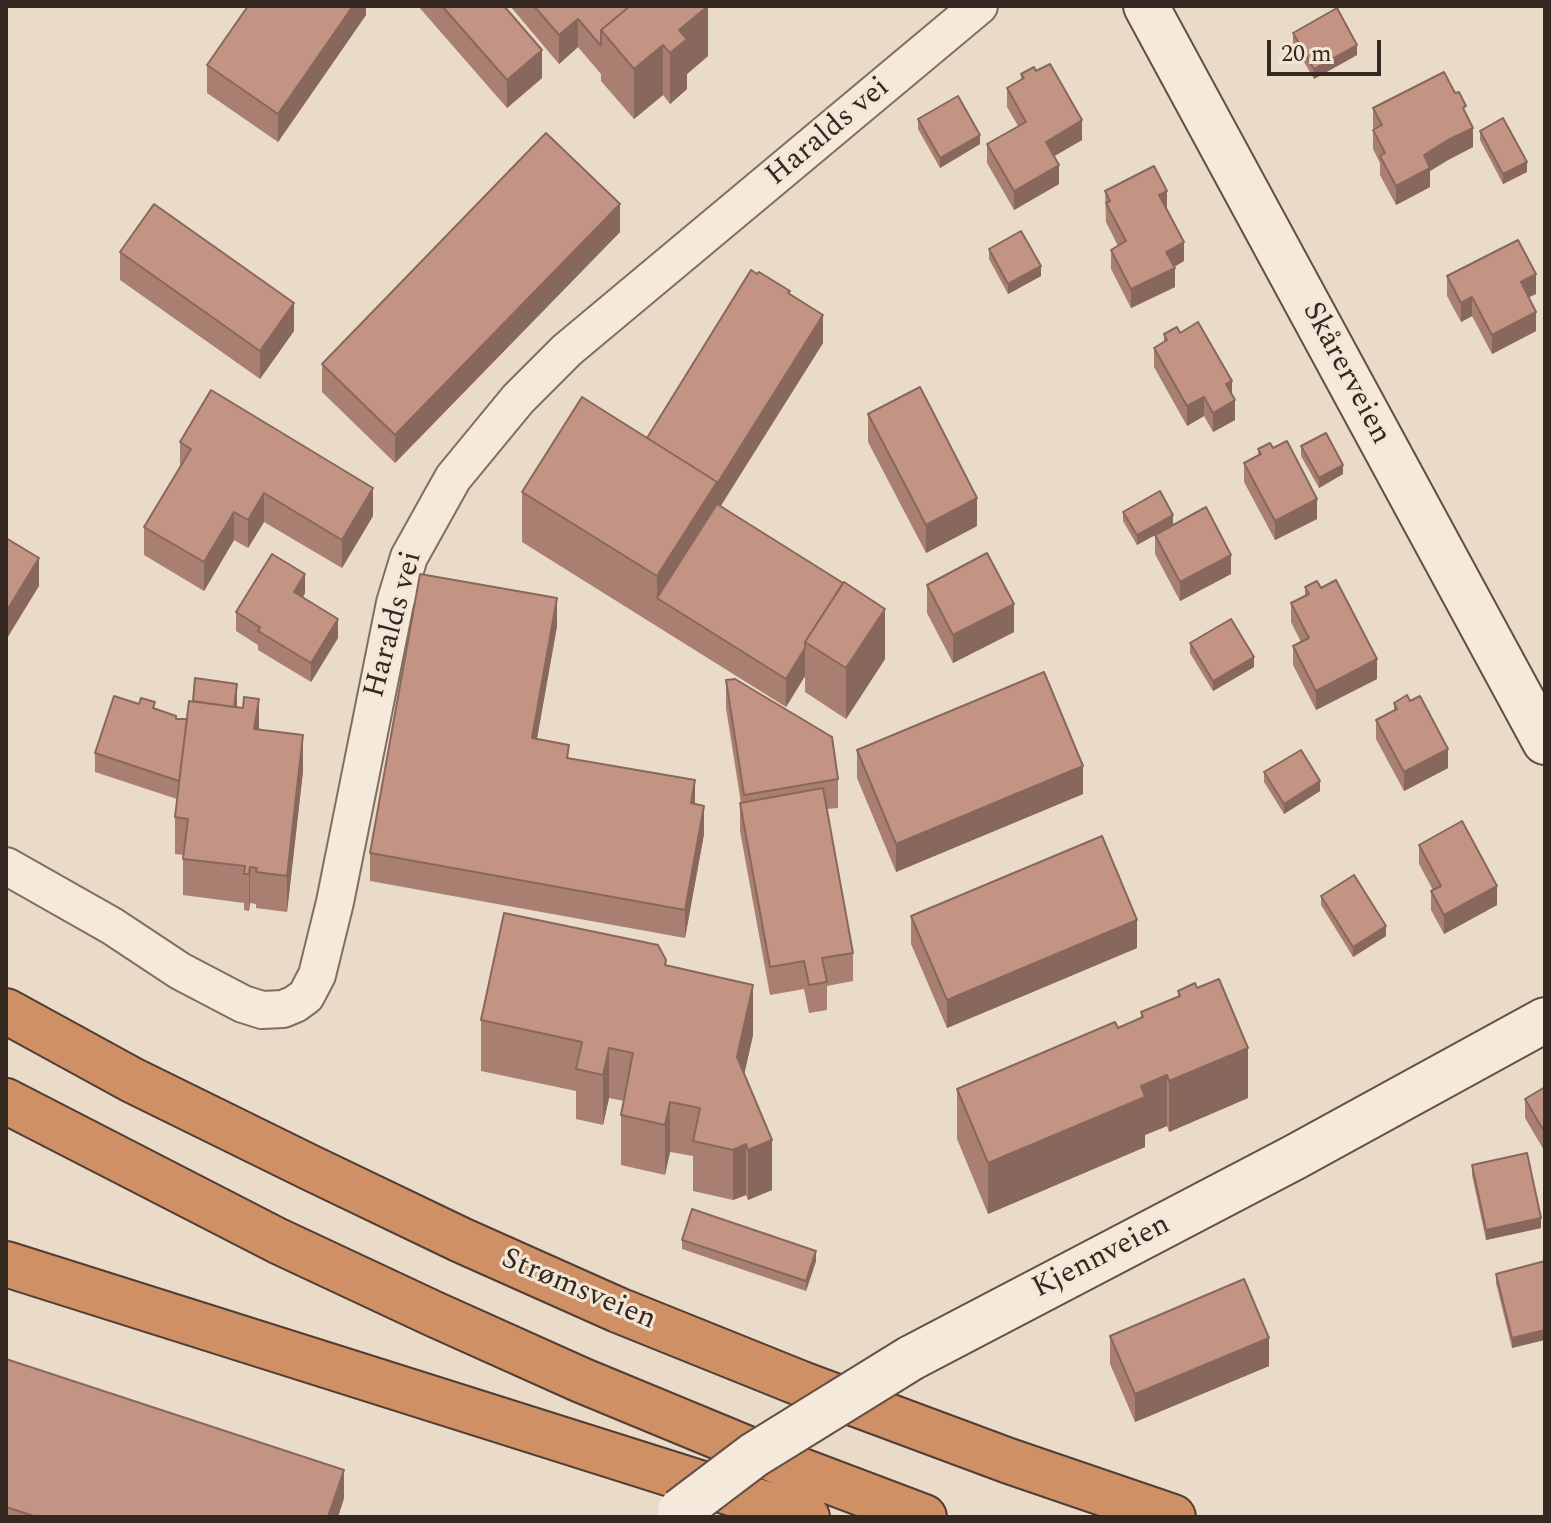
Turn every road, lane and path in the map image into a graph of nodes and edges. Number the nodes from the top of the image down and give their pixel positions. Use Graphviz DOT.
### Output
graph roads {
  1 [pos="979,6"];
  2 [pos="1146,6"];
  3 [pos="1545,742"];
  4 [pos="6,866"];
  5 [pos="6,1011"];
  6 [pos="1545,1020"];
  7 [pos="6,1101"];
  8 [pos="6,1264"];
  9 [pos="677,1514"];
  10 [pos="807,1517"];
  11 [pos="924,1517"];
  12 [pos="1173,1517"];
  1 -- 4 [label="street, Haralds vei"];
  2 -- 3 [label="street, Skårerveien"];
  5 -- 12 [label="highway, Strømsveien"];
  6 -- 9 [label="street, Kjennveien, bridge"];
  7 -- 11 [label="highway"];
  8 -- 10 [label="highway"];
}
